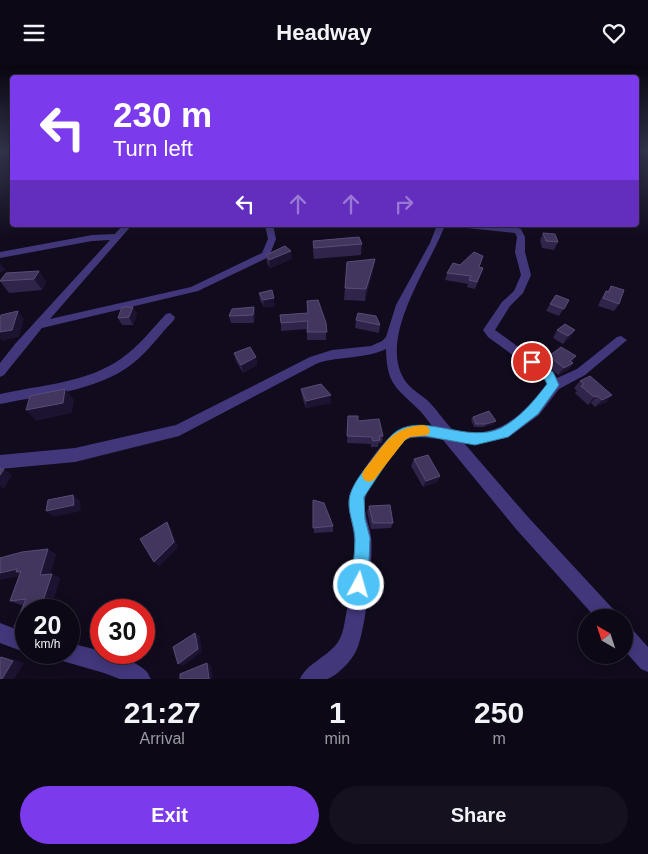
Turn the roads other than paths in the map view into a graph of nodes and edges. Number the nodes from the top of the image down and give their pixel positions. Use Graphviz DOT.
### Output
graph roads {
  1 [pos="126,227"];
  2 [pos="270,227"];
  3 [pos="440,227"];
  4 [pos="484,227"];
  5 [pos="117,237"];
  6 [pos="0,255"];
  7 [pos="170,317"];
  8 [pos="40,325"];
  9 [pos="391,338"];
  10 [pos="621,340"];
  11 [pos="0,372"];
  12 [pos="554,385"];
  13 [pos="0,399"];
  14 [pos="446,435"];
  15 [pos="0,462"];
  16 [pos="600,609"];
  17 [pos="0,633"];
  18 [pos="15,639"];
  19 [pos="633,645"];
  20 [pos="80,656"];
  21 [pos="648,662"];
  22 [pos="140,679"];
  23 [pos="311,679"];
  1 -- 5 [label="street"];
  2 -- 8 [label="street"];
  3 -- 9 [label="street"];
  4 -- 12 [label="street"];
  5 -- 6 [label="street"];
  5 -- 8 [label="street"];
  7 -- 13 [label="street"];
  8 -- 11 [label="street"];
  9 -- 14 [label="street"];
  9 -- 15 [label="street"];
  10 -- 12 [label="street"];
  12 -- 14 [label="street"];
  14 -- 16 [label="street"];
  14 -- 23 [label="street"];
  17 -- 18 [label="street"];
  19 -- 21 [label="street"];
  20 -- 22 [label="street"];
}
